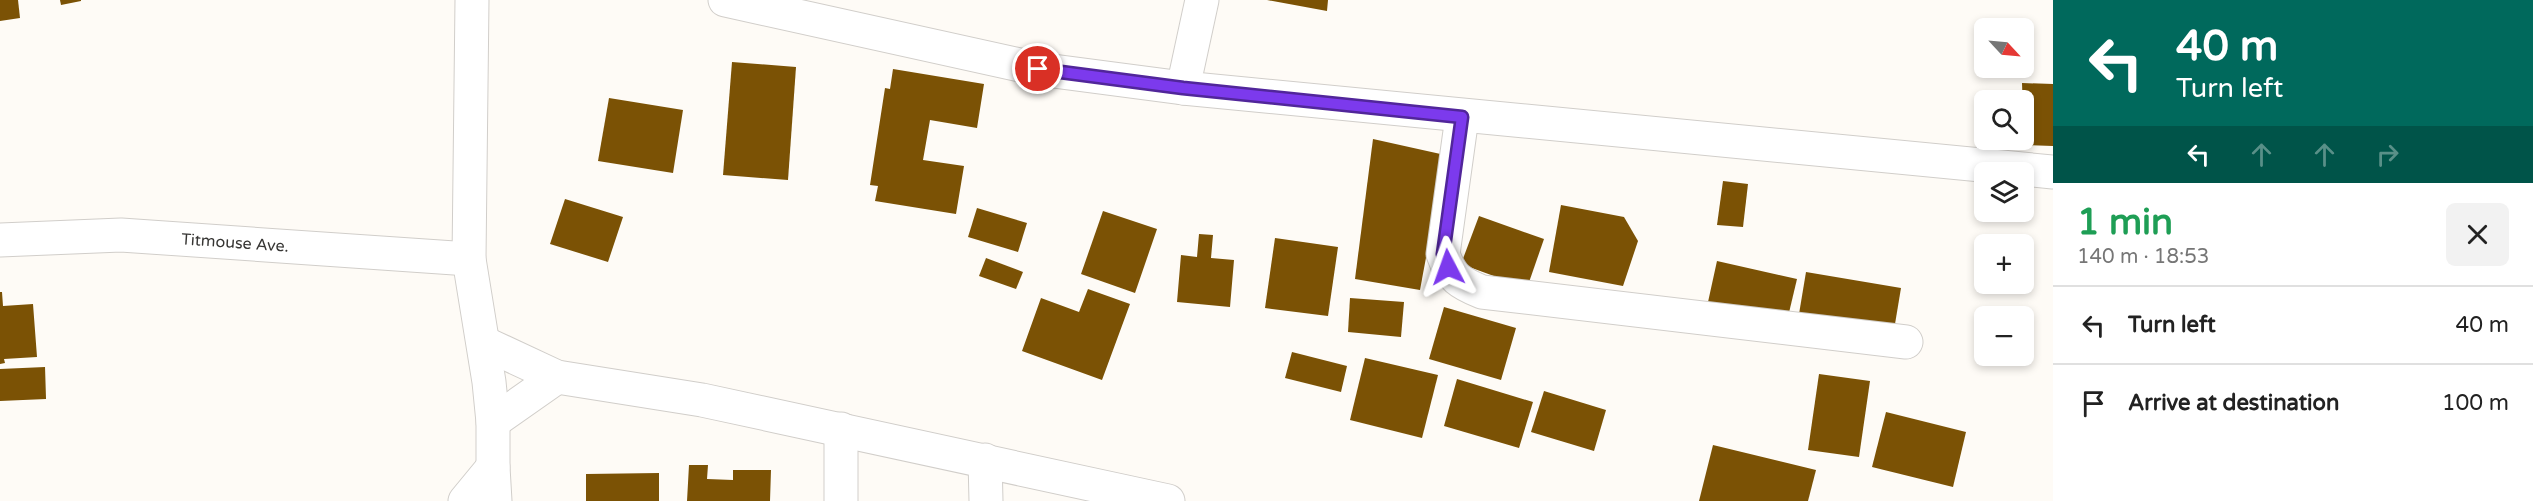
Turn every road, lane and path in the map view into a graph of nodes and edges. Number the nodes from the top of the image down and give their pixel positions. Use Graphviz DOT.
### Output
graph roads {
  1 [pos="472,0"];
  2 [pos="725,0"];
  3 [pos="1202,0"];
  4 [pos="1183,88"];
  5 [pos="1462,117"];
  6 [pos="2053,172"];
  7 [pos="0,240"];
  8 [pos="469,259"];
  9 [pos="1906,342"];
  10 [pos="484,343"];
  11 [pos="557,377"];
  12 [pos="493,422"];
  13 [pos="841,429"];
  14 [pos="985,460"];
  15 [pos="492,467"];
  16 [pos="465,501"];
  17 [pos="495,501"];
  18 [pos="841,501"];
  19 [pos="986,501"];
  20 [pos="1168,501"];
  1 -- 8 [label="street"];
  2 -- 4 [label="street"];
  3 -- 4 [label="street"];
  4 -- 5 [label="street"];
  5 -- 6 [label="street"];
  5 -- 9 [label="street"];
  7 -- 8 [label="street, Titmouse Ave."];
  8 -- 10 [label="street"];
  10 -- 11 [label="street"];
  10 -- 12 [label="street"];
  11 -- 12 [label="street"];
  11 -- 13 [label="street"];
  12 -- 15 [label="street"];
  13 -- 14 [label="street"];
  13 -- 18 [label="street"];
  14 -- 19 [label="street"];
  14 -- 20 [label="street"];
  15 -- 16 [label="street"];
  15 -- 17 [label="street"];
}
